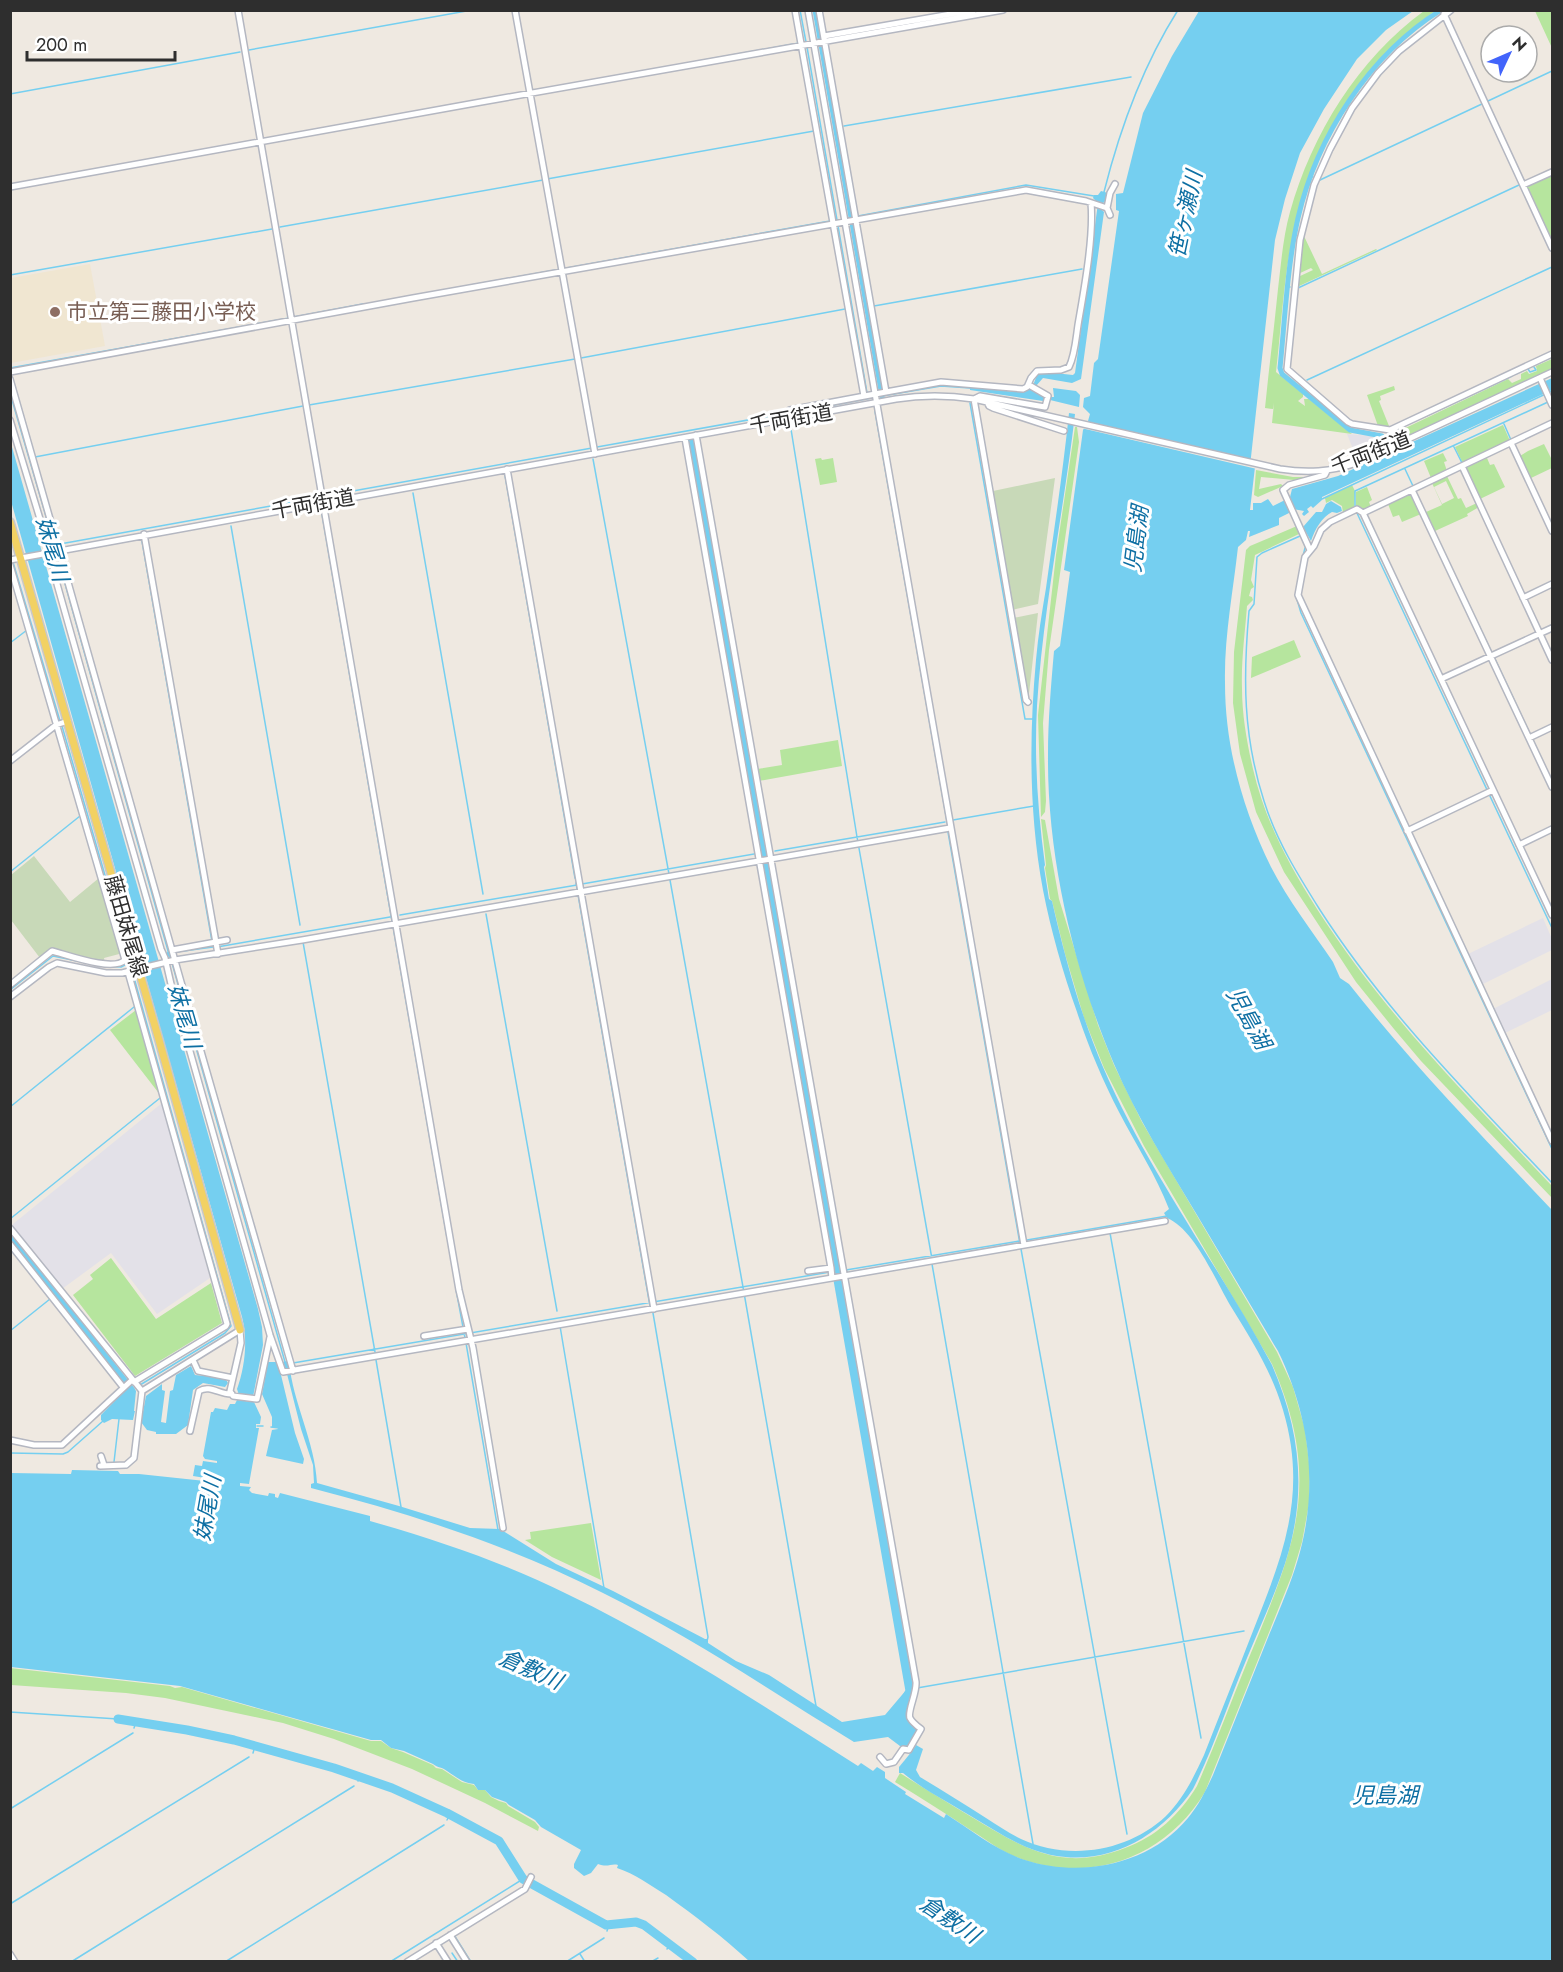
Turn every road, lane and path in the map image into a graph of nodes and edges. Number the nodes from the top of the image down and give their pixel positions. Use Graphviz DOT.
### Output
graph roads {
  1 [pos="238,10"];
  2 [pos="515,10"];
  3 [pos="795,10"];
  4 [pos="808,10"];
  5 [pos="819,10"];
  6 [pos="974,10"];
  7 [pos="1003,10"];
  8 [pos="1451,10"];
  9 [pos="1444,14"];
  10 [pos="959,15"];
  11 [pos="812,42"];
  12 [pos="530,92"];
  13 [pos="261,141"];
  14 [pos="1552,172"];
  15 [pos="1115,184"];
  16 [pos="1522,184"];
  17 [pos="10,188"];
  18 [pos="1099,206"];
  19 [pos="1110,215"];
  20 [pos="842,222"];
  21 [pos="1552,248"];
  22 [pos="563,270"];
  23 [pos="292,318"];
  24 [pos="1552,354"];
  25 [pos="10,372"];
  26 [pos="1552,372"];
  27 [pos="10,379"];
  28 [pos="1541,380"];
  29 [pos="1032,387"];
  30 [pos="881,393"];
  31 [pos="864,396"];
  32 [pos="974,399"];
  33 [pos="987,402"];
  34 [pos="877,403"];
  35 [pos="1552,405"];
  36 [pos="791,414"];
  37 [pos="10,420"];
  38 [pos="1552,423"];
  39 [pos="1064,430"];
  40 [pos="1390,430"];
  41 [pos="696,435"];
  42 [pos="685,438"];
  43 [pos="1511,443"];
  44 [pos="1399,444"];
  45 [pos="594,450"];
  46 [pos="1461,466"];
  47 [pos="507,470"];
  48 [pos="1327,471"];
  49 [pos="1412,490"];
  50 [pos="323,498"];
  51 [pos="1363,513"];
  52 [pos="10,522"];
  53 [pos="1552,531"];
  54 [pos="144,534"];
  55 [pos="58,547"];
  56 [pos="1310,550"];
  57 [pos="48,552"];
  58 [pos="60,554"];
  59 [pos="22,557"];
  60 [pos="10,560"];
  61 [pos="10,565"];
  62 [pos="1552,584"];
  63 [pos="1524,598"];
  64 [pos="1552,628"];
  65 [pos="1540,634"];
  66 [pos="1491,656"];
  67 [pos="1552,657"];
  68 [pos="85,660"];
  69 [pos="1441,680"];
  70 [pos="1028,702"];
  71 [pos="62,723"];
  72 [pos="1552,727"];
  73 [pos="1530,738"];
  74 [pos="10,761"];
  75 [pos="1552,787"];
  76 [pos="1490,792"];
  77 [pos="949,825"];
  78 [pos="1552,829"];
  79 [pos="1407,831"];
  80 [pos="1519,845"];
  81 [pos="758,857"];
  82 [pos="770,859"];
  83 [pos="579,889"];
  84 [pos="1552,915"];
  85 [pos="394,924"];
  86 [pos="227,940"];
  87 [pos="215,946"];
  88 [pos="172,950"];
  89 [pos="169,961"];
  90 [pos="98,966"];
  91 [pos="134,970"];
  92 [pos="10,985"];
  93 [pos="10,997"];
  94 [pos="180,1141"];
  95 [pos="1552,1141"];
  96 [pos="1165,1221"];
  97 [pos="10,1228"];
  98 [pos="1022,1243"];
  99 [pos="10,1244"];
  100 [pos="808,1271"];
  101 [pos="832,1273"];
  102 [pos="843,1273"];
  103 [pos="653,1305"];
  104 [pos="240,1330"];
  105 [pos="270,1335"];
  106 [pos="467,1335"];
  107 [pos="424,1336"];
  108 [pos="193,1359"];
  109 [pos="291,1369"];
  110 [pos="233,1378"];
  111 [pos="129,1383"];
  112 [pos="142,1391"];
  113 [pos="231,1394"];
  114 [pos="190,1431"];
  115 [pos="10,1440"];
  116 [pos="101,1456"];
  117 [pos="503,1528"];
  118 [pos="880,1757"];
  119 [pos="531,1877"];
  120 [pos="450,1935"];
  121 [pos="436,1943"];
  122 [pos="10,1954"];
  123 [pos="15,1962"];
  124 [pos="406,1962"];
  125 [pos="448,1962"];
  126 [pos="467,1962"];
  1 -- 13 [label="street"];
  2 -- 12 [label="street"];
  3 -- 11 [label="street"];
  4 -- 11 [label="street"];
  5 -- 11 [label="street"];
  6 -- 10 [label="street"];
  7 -- 10 [label="street"];
  8 -- 9 [label="street"];
  9 -- 16 [label="street"];
  9 -- 40 [label="street"];
  10 -- 11 [label="street"];
  11 -- 12 [label="street"];
  11 -- 20 [label="street"];
  11 -- 20 [label="street"];
  11 -- 20 [label="street"];
  12 -- 13 [label="street"];
  12 -- 22 [label="street"];
  13 -- 17 [label="street"];
  13 -- 23 [label="street"];
  14 -- 16 [label="street"];
  15 -- 18 [label="street"];
  16 -- 21 [label="street"];
  18 -- 19 [label="street"];
  18 -- 20 [label="street"];
  18 -- 29 [label="street"];
  20 -- 22 [label="street"];
  20 -- 30 [label="street"];
  20 -- 30 [label="street"];
  20 -- 31 [label="street"];
  22 -- 23 [label="street"];
  22 -- 45 [label="street"];
  23 -- 25 [label="street"];
  23 -- 50 [label="street"];
  24 -- 40 [label="street"];
  26 -- 28 [label="street, 千両街道"];
  27 -- 55 [label="street"];
  28 -- 35 [label="street"];
  28 -- 44 [label="street, 千両街道"];
  29 -- 30 [label="street"];
  29 -- 32 [label="street"];
  30 -- 31 [label="street"];
  30 -- 34 [label="street"];
  31 -- 36 [label="street"];
  32 -- 33 [label="street, 千両街道"];
  32 -- 34 [label="street, 千両街道"];
  32 -- 70 [label="street"];
  33 -- 39 [label="street"];
  33 -- 48 [label="street, 千両街道"];
  34 -- 36 [label="street, 千両街道"];
  34 -- 77 [label="street"];
  36 -- 41 [label="street, 千両街道"];
  37 -- 57 [label="street"];
  38 -- 43 [label="street"];
  40 -- 44 [label="street"];
  41 -- 42 [label="street, 千両街道"];
  41 -- 82 [label="street"];
  42 -- 45 [label="street, 千両街道"];
  42 -- 81 [label="street"];
  43 -- 46 [label="street"];
  43 -- 53 [label="street"];
  44 -- 48 [label="street, 千両街道"];
  45 -- 47 [label="street, 千両街道"];
  46 -- 49 [label="street"];
  46 -- 63 [label="street"];
  47 -- 50 [label="street, 千両街道"];
  47 -- 83 [label="street"];
  48 -- 56 [label="street"];
  49 -- 51 [label="street"];
  49 -- 66 [label="street"];
  50 -- 54 [label="street, 千両街道"];
  50 -- 85 [label="street"];
  51 -- 56 [label="street"];
  51 -- 69 [label="street"];
  52 -- 59 [label="main road, 藤田妹尾線"];
  54 -- 57 [label="street, 千両街道"];
  54 -- 87 [label="street"];
  56 -- 79 [label="street"];
  57 -- 59 [label="street, 千両街道"];
  57 -- 68 [label="street"];
  58 -- 68 [label="street"];
  59 -- 60 [label="street, 千両街道"];
  59 -- 71 [label="main road, 藤田妹尾線"];
  61 -- 71 [label="street"];
  62 -- 63 [label="street"];
  63 -- 65 [label="street"];
  64 -- 65 [label="street"];
  65 -- 66 [label="street"];
  65 -- 67 [label="street"];
  66 -- 69 [label="street"];
  66 -- 73 [label="street"];
  68 -- 88 [label="street"];
  68 -- 89 [label="street"];
  69 -- 76 [label="street"];
  71 -- 74 [label="street"];
  71 -- 90 [label="street"];
  71 -- 91 [label="main road, 藤田妹尾線"];
  72 -- 73 [label="street"];
  73 -- 75 [label="street"];
  76 -- 79 [label="street"];
  76 -- 80 [label="street"];
  77 -- 82 [label="street"];
  77 -- 98 [label="street"];
  78 -- 80 [label="street"];
  79 -- 95 [label="street"];
  80 -- 84 [label="street"];
  81 -- 82 [label="street"];
  81 -- 83 [label="street"];
  81 -- 101 [label="street"];
  82 -- 102 [label="street"];
  83 -- 85 [label="street"];
  83 -- 103 [label="street"];
  85 -- 87 [label="street"];
  85 -- 106 [label="street"];
  86 -- 87 [label="street"];
  87 -- 88 [label="street"];
  87 -- 89 [label="street"];
  88 -- 89 [label="street"];
  89 -- 91 [label="street"];
  89 -- 105 [label="street"];
  89 -- 109 [label="street"];
  90 -- 91 [label="street"];
  90 -- 92 [label="street"];
  90 -- 93 [label="street"];
  91 -- 94 [label="main road, 藤田妹尾線"];
  91 -- 94 [label="street"];
  94 -- 104 [label="main road, 藤田妹尾線"];
  94 -- 111 [label="street"];
  96 -- 98 [label="street"];
  97 -- 111 [label="street"];
  98 -- 102 [label="street"];
  99 -- 111 [label="street"];
  100 -- 101 [label="street"];
  101 -- 102 [label="street"];
  101 -- 103 [label="street"];
  102 -- 118 [label="street"];
  103 -- 106 [label="street"];
  104 -- 108 [label="street"];
  104 -- 110 [label="street"];
  105 -- 109 [label="street"];
  105 -- 113 [label="street"];
  106 -- 107 [label="street"];
  106 -- 109 [label="street"];
  106 -- 117 [label="street"];
  108 -- 110 [label="street"];
  108 -- 112 [label="street"];
  110 -- 113 [label="street"];
  111 -- 112 [label="street"];
  111 -- 115 [label="street"];
  112 -- 116 [label="street"];
  113 -- 114 [label="street"];
  119 -- 120 [label="street"];
  120 -- 121 [label="street"];
  120 -- 126 [label="street"];
  121 -- 124 [label="street"];
  121 -- 125 [label="street"];
  122 -- 123 [label="street"];
}
